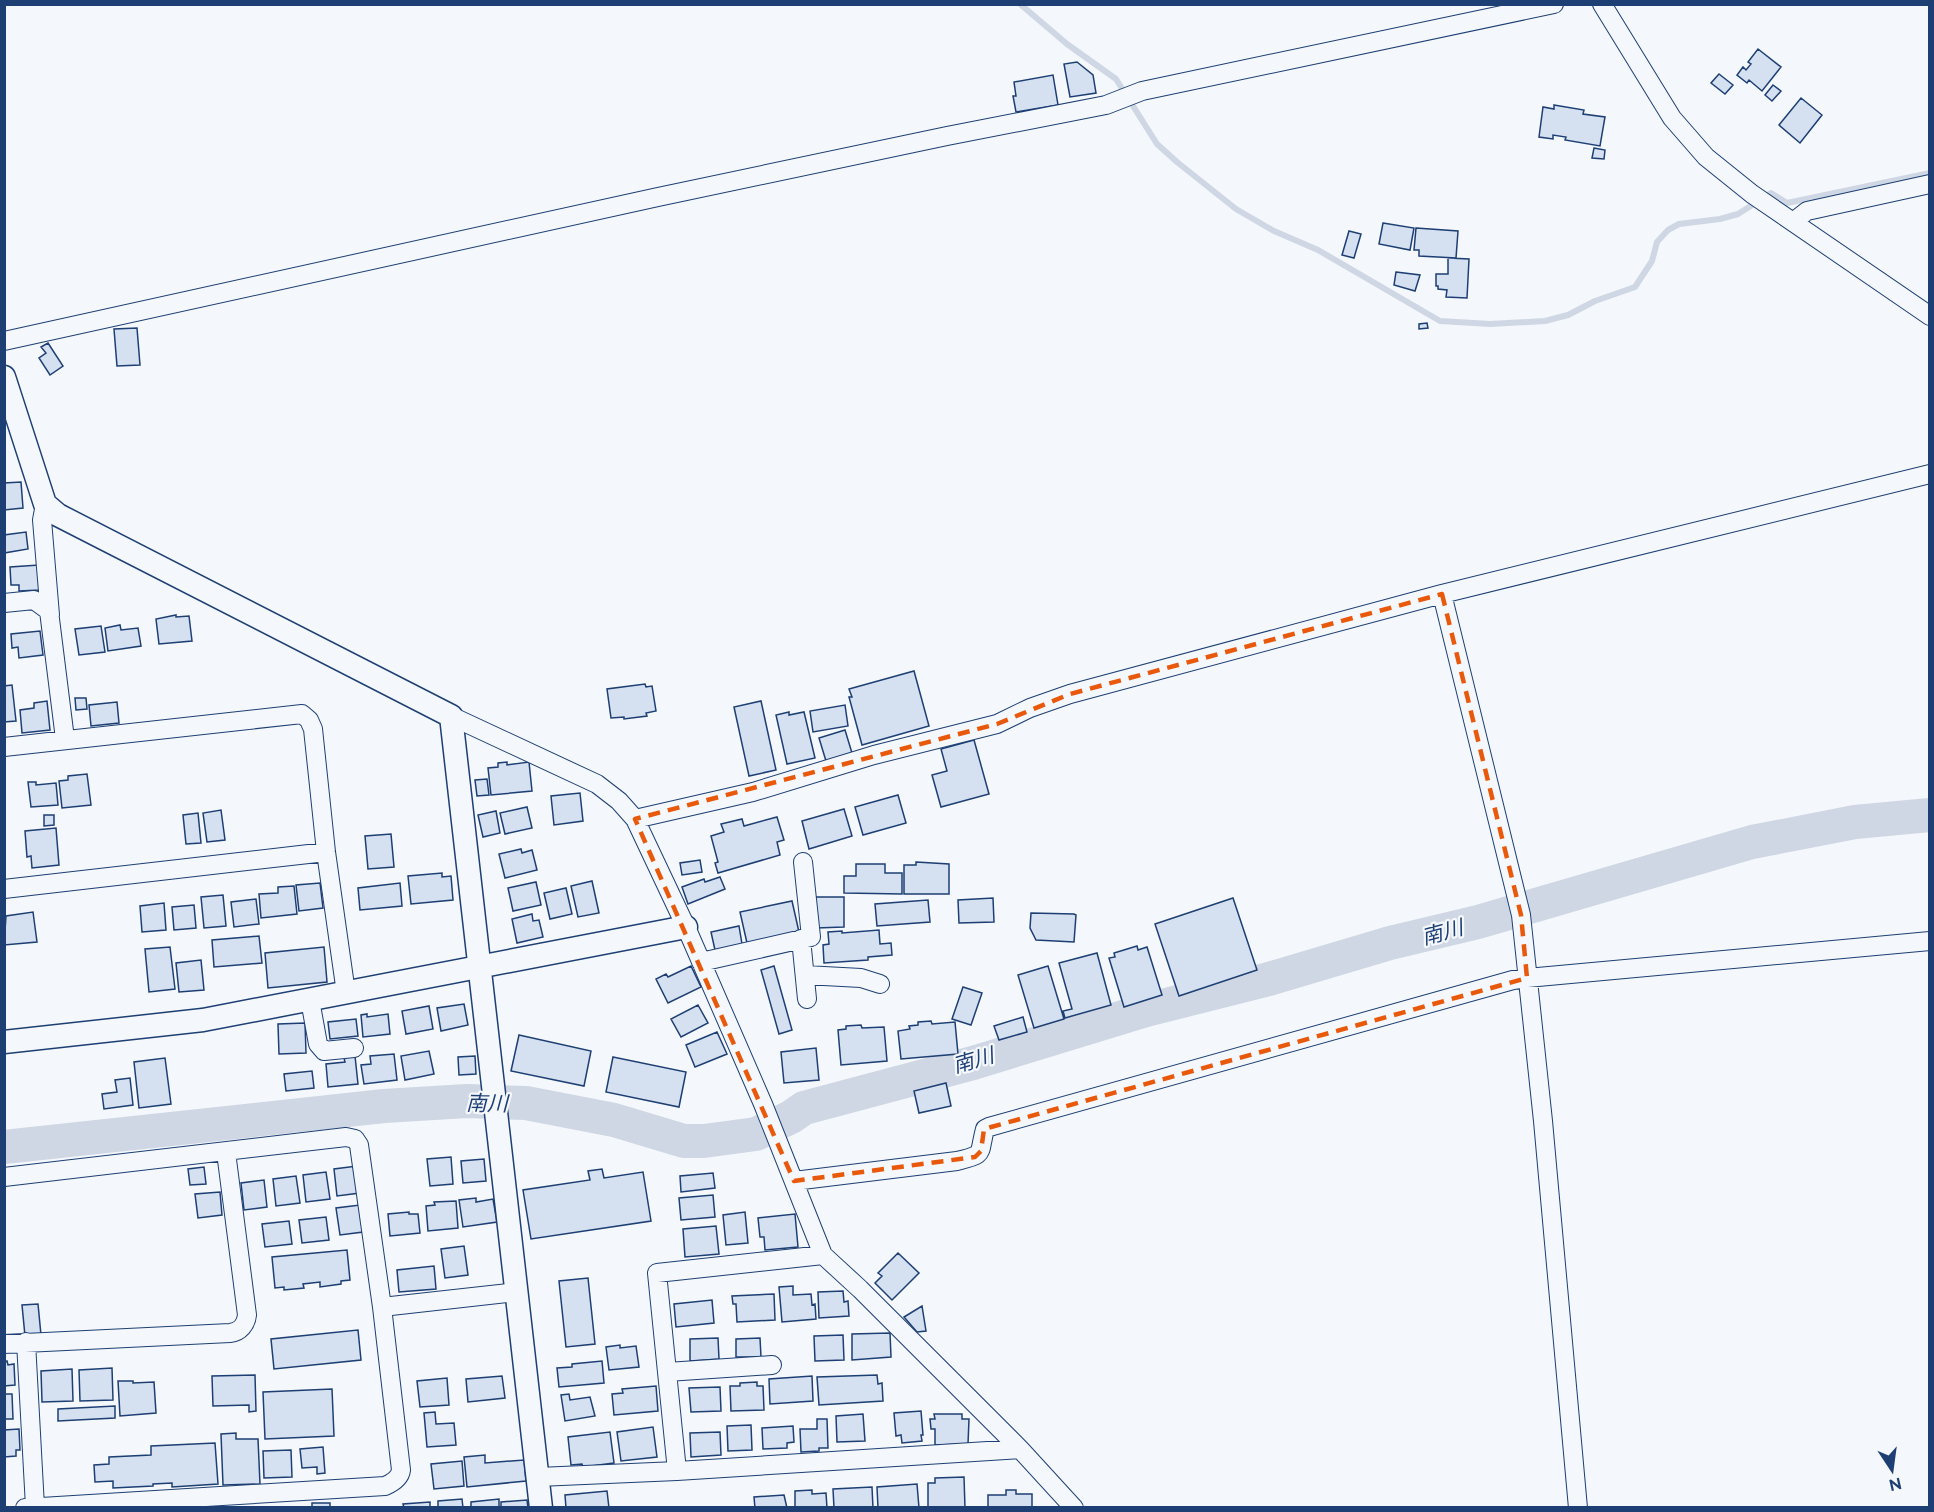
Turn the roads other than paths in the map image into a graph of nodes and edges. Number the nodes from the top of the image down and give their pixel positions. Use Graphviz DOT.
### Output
graph roads {
  1 [pos="1554,4"];
  2 [pos="1602,4"];
  3 [pos="1929,184"];
  4 [pos="1793,222"];
  5 [pos="1929,316"];
  6 [pos="4,341"];
  7 [pos="4,377"];
  8 [pos="1929,474"];
  9 [pos="45,504"];
  10 [pos="1443,594"];
  11 [pos="4,603"];
  12 [pos="50,615"];
  13 [pos="451,716"];
  14 [pos="65,739"];
  15 [pos="4,747"];
  16 [pos="635,819"];
  17 [pos="326,852"];
  18 [pos="803,862"];
  19 [pos="4,889"];
  20 [pos="686,927"];
  21 [pos="801,939"];
  22 [pos="1929,941"];
  23 [pos="701,962"];
  24 [pos="480,966"];
  25 [pos="805,975"];
  26 [pos="1527,978"];
  27 [pos="880,984"];
  28 [pos="345,993"];
  29 [pos="807,999"];
  30 [pos="310,1000"];
  31 [pos="4,1042"];
  32 [pos="354,1048"];
  33 [pos="226,1152"];
  34 [pos="790,1172"];
  35 [pos="4,1176"];
  36 [pos="823,1256"];
  37 [pos="517,1292"];
  38 [pos="382,1307"];
  39 [pos="26,1342"];
  40 [pos="4,1344"];
  41 [pos="772,1365"];
  42 [pos="667,1372"];
  43 [pos="1020,1449"];
  44 [pos="677,1471"];
  45 [pos="538,1477"];
  46 [pos="35,1507"];
  47 [pos="25,1508"];
  48 [pos="541,1508"];
  49 [pos="1074,1508"];
  50 [pos="1578,1508"];
  1 -- 6 [label="street"];
  2 -- 4 [label="street"];
  3 -- 4 [label="street"];
  4 -- 5 [label="street"];
  7 -- 9 [label="street"];
  8 -- 10 [label="street"];
  9 -- 12 [label="street"];
  9 -- 13 [label="street"];
  10 -- 16 [label="street"];
  10 -- 26 [label="street"];
  11 -- 12 [label="street"];
  12 -- 14 [label="street"];
  13 -- 16 [label="street"];
  13 -- 24 [label="street"];
  14 -- 15 [label="street"];
  14 -- 17 [label="street"];
  16 -- 20 [label="street"];
  17 -- 19 [label="street"];
  17 -- 28 [label="street"];
  18 -- 21 [label="street"];
  20 -- 23 [label="street"];
  20 -- 24 [label="street"];
  21 -- 23 [label="street"];
  21 -- 25 [label="street"];
  22 -- 26 [label="street"];
  23 -- 34 [label="street"];
  24 -- 28 [label="street"];
  24 -- 37 [label="street"];
  25 -- 27 [label="street"];
  25 -- 29 [label="street"];
  26 -- 34 [label="street"];
  26 -- 50 [label="street"];
  28 -- 30 [label="street"];
  30 -- 31 [label="street"];
  30 -- 32 [label="street"];
  33 -- 35 [label="street"];
  33 -- 38 [label="street"];
  33 -- 39 [label="street"];
  34 -- 36 [label="street"];
  36 -- 42 [label="street"];
  36 -- 43 [label="street"];
  37 -- 38 [label="street"];
  37 -- 45 [label="street"];
  38 -- 46 [label="street"];
  39 -- 40 [label="street"];
  39 -- 46 [label="street"];
  41 -- 42 [label="street"];
  42 -- 44 [label="street"];
  43 -- 44 [label="street"];
  43 -- 49 [label="street"];
  44 -- 45 [label="street"];
  45 -- 48 [label="street"];
  46 -- 47 [label="street"];
}
